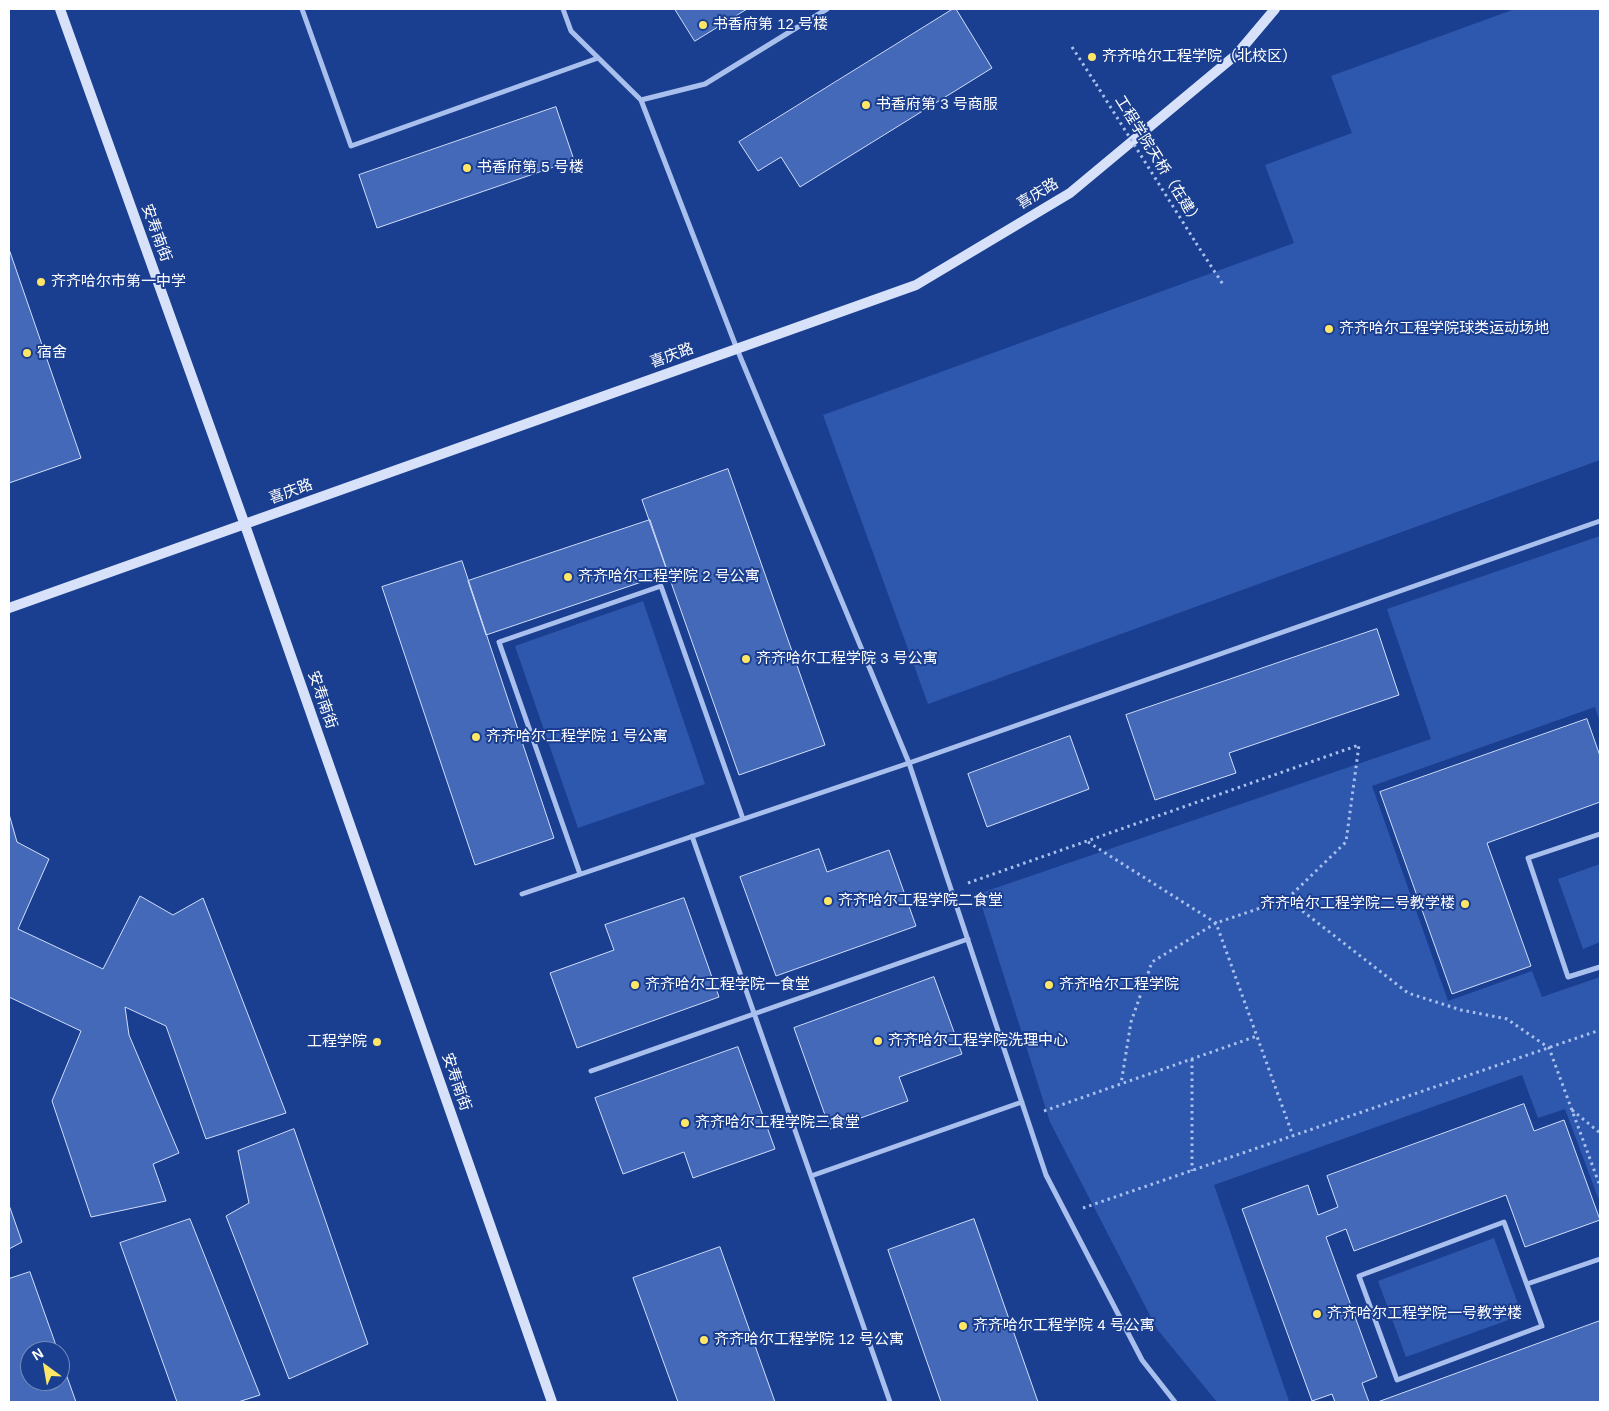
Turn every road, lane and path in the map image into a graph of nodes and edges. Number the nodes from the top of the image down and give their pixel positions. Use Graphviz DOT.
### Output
graph roads {
  1 [pos="60,9"];
  2 [pos="302,9"];
  3 [pos="563,9"];
  4 [pos="827,9"];
  5 [pos="1275,9"];
  6 [pos="1072,47"];
  7 [pos="598,58"];
  8 [pos="641,100"];
  9 [pos="1224,286"];
  10 [pos="737,349"];
  11 [pos="1600,521"];
  12 [pos="245,525"];
  13 [pos="9,608"];
  14 [pos="909,763"];
  15 [pos="743,819"];
  16 [pos="1600,834"];
  17 [pos="692,836"];
  18 [pos="1087,841"];
  19 [pos="580,874"];
  20 [pos="951,889"];
  21 [pos="522,894"];
  22 [pos="1287,899"];
  23 [pos="1216,924"];
  24 [pos="968,939"];
  25 [pos="1600,967"];
  26 [pos="754,1014"];
  27 [pos="1600,1030"];
  28 [pos="1257,1036"];
  29 [pos="1548,1048"];
  30 [pos="1192,1059"];
  31 [pos="591,1071"];
  32 [pos="1121,1084"];
  33 [pos="1022,1102"];
  34 [pos="1572,1110"];
  35 [pos="1027,1117"];
  36 [pos="1600,1133"];
  37 [pos="1293,1136"];
  38 [pos="1192,1171"];
  39 [pos="811,1176"];
  40 [pos="1600,1186"];
  41 [pos="1066,1214"];
  42 [pos="1600,1259"];
  43 [pos="1527,1284"];
  44 [pos="552,1402"];
  45 [pos="890,1402"];
  46 [pos="1175,1402"];
  1 -- 12 [label="street, 安寿南街"];
  2 -- 7 [label="street"];
  3 -- 7 [label="street"];
  4 -- 8 [label="street"];
  5 -- 10 [label="street, 喜庆路"];
  6 -- 9 [label="path, 工程学院天桥（在建）, bridge"];
  7 -- 8 [label="street"];
  8 -- 10 [label="street"];
  10 -- 12 [label="street, 喜庆路"];
  10 -- 14 [label="street"];
  11 -- 14 [label="street"];
  12 -- 13 [label="street, 喜庆路"];
  12 -- 44 [label="street, 安寿南街"];
  14 -- 15 [label="street"];
  14 -- 20 [label="street"];
  15 -- 17 [label="street"];
  15 -- 19 [label="street"];
  16 -- 25 [label="street"];
  17 -- 19 [label="street"];
  17 -- 26 [label="street"];
  18 -- 20 [label="path"];
  18 -- 22 [label="path"];
  18 -- 23 [label="path"];
  19 -- 21 [label="street"];
  20 -- 24 [label="street"];
  22 -- 23 [label="path"];
  22 -- 29 [label="path"];
  23 -- 28 [label="path"];
  23 -- 32 [label="path"];
  24 -- 26 [label="street"];
  24 -- 33 [label="street"];
  26 -- 31 [label="street"];
  26 -- 39 [label="street"];
  27 -- 29 [label="path"];
  28 -- 30 [label="path"];
  28 -- 37 [label="path"];
  29 -- 34 [label="path"];
  29 -- 37 [label="path"];
  30 -- 32 [label="path"];
  30 -- 38 [label="path"];
  32 -- 35 [label="path"];
  33 -- 35 [label="street"];
  33 -- 39 [label="street"];
  34 -- 36 [label="path"];
  34 -- 40 [label="path"];
  35 -- 41 [label="street"];
  37 -- 38 [label="path"];
  38 -- 41 [label="path"];
  39 -- 45 [label="street"];
  41 -- 46 [label="street"];
  42 -- 43 [label="street"];
  43 -- 43 [label="street"];
}
